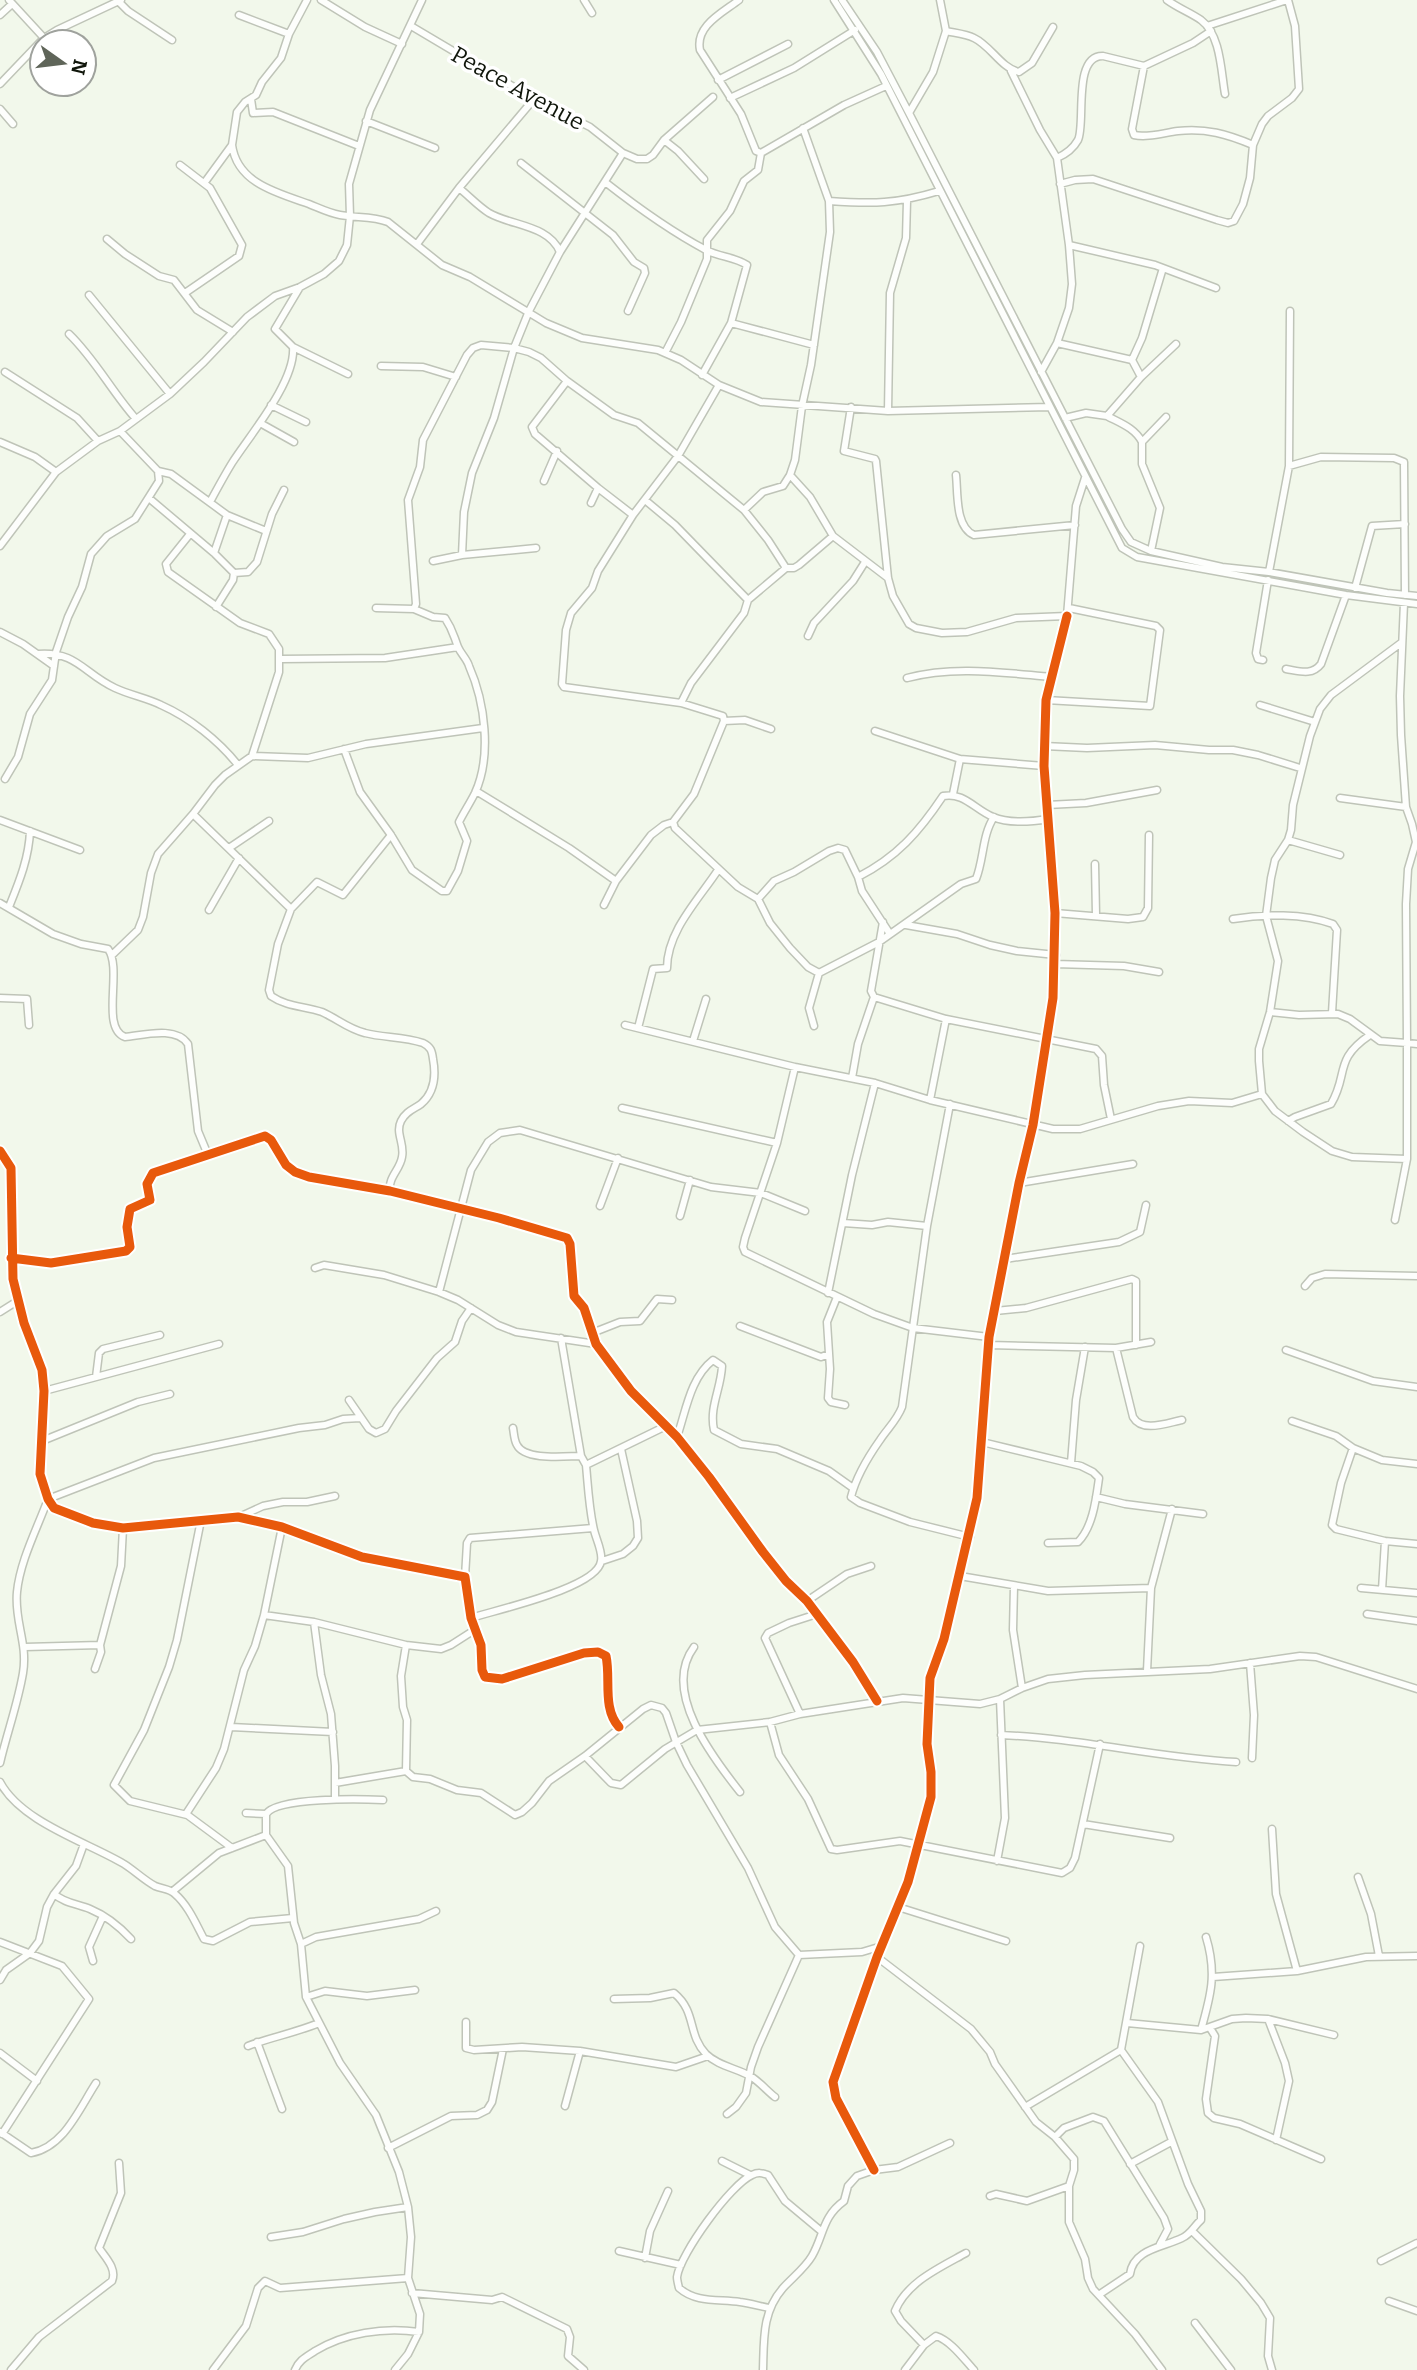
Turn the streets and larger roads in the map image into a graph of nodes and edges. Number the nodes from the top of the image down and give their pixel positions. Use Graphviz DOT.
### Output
graph roads {
  1 [pos="307,0"];
  2 [pos="321,0"];
  3 [pos="422,0"];
  4 [pos="584,0"];
  5 [pos="739,0"];
  6 [pos="834,0"];
  7 [pos="842,0"];
  8 [pos="940,0"];
  9 [pos="1167,0"];
  10 [pos="1287,0"];
  11 [pos="120,1"];
  12 [pos="11,2"];
  13 [pos="592,13"];
  14 [pos="0,15"];
  15 [pos="239,15"];
  16 [pos="411,26"];
  17 [pos="1053,27"];
  18 [pos="35,28"];
  19 [pos="61,28"];
  20 [pos="1209,28"];
  21 [pos="855,30"];
  22 [pos="946,31"];
  23 [pos="289,34"];
  24 [pos="173,40"];
  25 [pos="401,44"];
  26 [pos="788,44"];
  27 [pos="28,55"];
  28 [pos="1143,66"];
  29 [pos="1011,71"];
  30 [pos="0,72"];
  31 [pos="6,78"];
  32 [pos="719,80"];
  33 [pos="0,84"];
  34 [pos="886,86"];
  35 [pos="1225,94"];
  36 [pos="713,97"];
  37 [pos="730,98"];
  38 [pos="251,99"];
  39 [pos="534,99"];
  40 [pos="0,108"];
  41 [pos="909,113"];
  42 [pos="366,121"];
  43 [pos="13,124"];
  44 [pos="803,128"];
  45 [pos="664,140"];
  46 [pos="232,145"];
  47 [pos="1253,145"];
  48 [pos="359,146"];
  49 [pos="435,148"];
  50 [pos="624,153"];
  51 [pos="761,153"];
  52 [pos="1057,158"];
  53 [pos="521,163"];
  54 [pos="180,166"];
  55 [pos="704,179"];
  56 [pos="205,182"];
  57 [pos="605,182"];
  58 [pos="1060,184"];
  59 [pos="459,188"];
  60 [pos="939,191"];
  61 [pos="829,201"];
  62 [pos="907,201"];
  63 [pos="584,212"];
  64 [pos="350,216"];
  65 [pos="107,239"];
  66 [pos="417,244"];
  67 [pos="1069,245"];
  68 [pos="707,251"];
  69 [pos="560,252"];
  70 [pos="1163,268"];
  71 [pos="300,287"];
  72 [pos="1216,288"];
  73 [pos="185,293"];
  74 [pos="89,295"];
  75 [pos="529,311"];
  76 [pos="628,311"];
  77 [pos="1290,311"];
  78 [pos="731,323"];
  79 [pos="233,331"];
  80 [pos="69,334"];
  81 [pos="1057,343"];
  82 [pos="1176,344"];
  83 [pos="814,345"];
  84 [pos="293,347"];
  85 [pos="514,348"];
  86 [pos="665,353"];
  87 [pos="1132,360"];
  88 [pos="382,366"];
  89 [pos="5,372"];
  90 [pos="1041,372"];
  91 [pos="348,374"];
  92 [pos="702,375"];
  93 [pos="1141,376"];
  94 [pos="456,377"];
  95 [pos="567,381"];
  96 [pos="719,385"];
  97 [pos="170,394"];
  98 [pos="271,405"];
  99 [pos="802,406"];
  100 [pos="850,407"];
  101 [pos="1050,408"];
  102 [pos="888,411"];
  103 [pos="1107,416"];
  104 [pos="1166,417"];
  105 [pos="1065,418"];
  106 [pos="136,419"];
  107 [pos="306,422"];
  108 [pos="260,424"];
  109 [pos="120,431"];
  110 [pos="98,441"];
  111 [pos="0,442"];
  112 [pos="294,442"];
  113 [pos="1142,442"];
  114 [pos="557,451"];
  115 [pos="678,456"];
  116 [pos="1289,466"];
  117 [pos="56,472"];
  118 [pos="159,473"];
  119 [pos="790,475"];
  120 [pos="956,475"];
  121 [pos="1085,478"];
  122 [pos="544,481"];
  123 [pos="598,488"];
  124 [pos="284,490"];
  125 [pos="150,499"];
  126 [pos="645,500"];
  127 [pos="210,502"];
  128 [pos="591,503"];
  129 [pos="744,510"];
  130 [pos="227,515"];
  131 [pos="634,515"];
  132 [pos="1075,524"];
  133 [pos="1405,524"];
  134 [pos="266,531"];
  135 [pos="190,534"];
  136 [pos="834,536"];
  137 [pos="0,546"];
  138 [pos="536,548"];
  139 [pos="1151,551"];
  140 [pos="215,553"];
  141 [pos="462,555"];
  142 [pos="433,561"];
  143 [pos="865,562"];
  144 [pos="786,568"];
  145 [pos="1269,572"];
  146 [pos="236,575"];
  147 [pos="888,578"];
  148 [pos="1268,580"];
  149 [pos="1355,588"];
  150 [pos="1346,595"];
  151 [pos="1417,596"];
  152 [pos="1404,599"];
  153 [pos="748,600"];
  154 [pos="1417,604"];
  155 [pos="216,607"];
  156 [pos="376,608"];
  157 [pos="1069,608"];
  158 [pos="414,609"];
  159 [pos="1067,616"];
  160 [pos="0,632"];
  161 [pos="808,636"];
  162 [pos="1401,643"];
  163 [pos="458,647"];
  164 [pos="56,652"];
  165 [pos="38,654"];
  166 [pos="281,659"];
  167 [pos="1263,660"];
  168 [pos="54,666"];
  169 [pos="1286,669"];
  170 [pos="1052,677"];
  171 [pos="907,678"];
  172 [pos="1046,700"];
  173 [pos="681,703"];
  174 [pos="1260,705"];
  175 [pos="724,721"];
  176 [pos="1315,722"];
  177 [pos="483,728"];
  178 [pos="771,729"];
  179 [pos="875,731"];
  180 [pos="1044,746"];
  181 [pos="344,749"];
  182 [pos="252,756"];
  183 [pos="960,759"];
  184 [pos="238,765"];
  185 [pos="1044,766"];
  186 [pos="1300,768"];
  187 [pos="5,779"];
  188 [pos="1157,790"];
  189 [pos="476,792"];
  190 [pos="953,794"];
  191 [pos="1340,798"];
  192 [pos="1047,804"];
  193 [pos="1406,807"];
  194 [pos="193,814"];
  195 [pos="994,817"];
  196 [pos="1048,819"];
  197 [pos="0,820"];
  198 [pos="269,821"];
  199 [pos="673,822"];
  200 [pos="30,831"];
  201 [pos="391,835"];
  202 [pos="1149,835"];
  203 [pos="1288,840"];
  204 [pos="229,848"];
  205 [pos="80,850"];
  206 [pos="1340,855"];
  207 [pos="239,858"];
  208 [pos="1095,864"];
  209 [pos="719,870"];
  210 [pos="858,877"];
  211 [pos="616,881"];
  212 [pos="758,898"];
  213 [pos="0,903"];
  214 [pos="604,905"];
  215 [pos="9,907"];
  216 [pos="291,909"];
  217 [pos="209,910"];
  218 [pos="1055,913"];
  219 [pos="1096,915"];
  220 [pos="1266,916"];
  221 [pos="1233,919"];
  222 [pos="883,922"];
  223 [pos="906,925"];
  224 [pos="890,934"];
  225 [pos="879,942"];
  226 [pos="112,955"];
  227 [pos="1056,955"];
  228 [pos="1055,964"];
  229 [pos="1159,972"];
  230 [pos="819,973"];
  231 [pos="874,997"];
  232 [pos="0,998"];
  233 [pos="706,999"];
  234 [pos="1270,1012"];
  235 [pos="1332,1013"];
  236 [pos="946,1019"];
  237 [pos="29,1025"];
  238 [pos="625,1025"];
  239 [pos="814,1026"];
  240 [pos="638,1028"];
  241 [pos="1370,1035"];
  242 [pos="1048,1038"];
  243 [pos="693,1041"];
  244 [pos="1407,1043"];
  245 [pos="1417,1044"];
  246 [pos="795,1067"];
  247 [pos="852,1078"];
  248 [pos="875,1083"];
  249 [pos="1262,1094"];
  250 [pos="930,1100"];
  251 [pos="950,1104"];
  252 [pos="622,1108"];
  253 [pos="1111,1119"];
  254 [pos="1288,1121"];
  255 [pos="1034,1125"];
  256 [pos="777,1143"];
  257 [pos="0,1151"];
  258 [pos="208,1155"];
  259 [pos="618,1158"];
  260 [pos="1407,1159"];
  261 [pos="1133,1164"];
  262 [pos="690,1180"];
  263 [pos="1019,1184"];
  264 [pos="390,1191"];
  265 [pos="761,1193"];
  266 [pos="1146,1205"];
  267 [pos="600,1206"];
  268 [pos="461,1209"];
  269 [pos="805,1212"];
  270 [pos="680,1216"];
  271 [pos="1395,1220"];
  272 [pos="843,1223"];
  273 [pos="927,1226"];
  274 [pos="11,1258"];
  275 [pos="1005,1259"];
  276 [pos="315,1268"];
  277 [pos="1417,1276"];
  278 [pos="1305,1286"];
  279 [pos="439,1292"];
  280 [pos="828,1293"];
  281 [pos="838,1297"];
  282 [pos="19,1300"];
  283 [pos="672,1300"];
  284 [pos="471,1308"];
  285 [pos="995,1311"];
  286 [pos="0,1312"];
  287 [pos="740,1326"];
  288 [pos="913,1328"];
  289 [pos="592,1332"];
  290 [pos="160,1335"];
  291 [pos="989,1337"];
  292 [pos="561,1338"];
  293 [pos="1152,1342"];
  294 [pos="219,1344"];
  295 [pos="597,1345"];
  296 [pos="989,1345"];
  297 [pos="1136,1345"];
  298 [pos="1086,1347"];
  299 [pos="1116,1348"];
  300 [pos="1286,1350"];
  301 [pos="829,1354"];
  302 [pos="96,1377"];
  303 [pos="1417,1387"];
  304 [pos="44,1391"];
  305 [pos="170,1394"];
  306 [pos="349,1400"];
  307 [pos="845,1405"];
  308 [pos="360,1418"];
  309 [pos="1182,1420"];
  310 [pos="1292,1421"];
  311 [pos="666,1426"];
  312 [pos="513,1428"];
  313 [pos="677,1437"];
  314 [pos="42,1441"];
  315 [pos="982,1442"];
  316 [pos="1353,1448"];
  317 [pos="621,1449"];
  318 [pos="581,1456"];
  319 [pos="1071,1463"];
  320 [pos="1417,1464"];
  321 [pos="586,1465"];
  322 [pos="853,1488"];
  323 [pos="335,1496"];
  324 [pos="1096,1497"];
  325 [pos="48,1499"];
  326 [pos="1172,1509"];
  327 [pos="1203,1514"];
  328 [pos="237,1517"];
  329 [pos="201,1520"];
  330 [pos="282,1527"];
  331 [pos="123,1528"];
  332 [pos="593,1528"];
  333 [pos="970,1537"];
  334 [pos="1385,1541"];
  335 [pos="1048,1543"];
  336 [pos="1417,1544"];
  337 [pos="602,1561"];
  338 [pos="871,1566"];
  339 [pos="960,1576"];
  340 [pos="465,1577"];
  341 [pos="1014,1586"];
  342 [pos="1151,1588"];
  343 [pos="1362,1588"];
  344 [pos="1382,1590"];
  345 [pos="1417,1593"];
  346 [pos="807,1601"];
  347 [pos="817,1614"];
  348 [pos="1367,1614"];
  349 [pos="264,1615"];
  350 [pos="471,1618"];
  351 [pos="1417,1621"];
  352 [pos="314,1622"];
  353 [pos="476,1629"];
  354 [pos="100,1645"];
  355 [pos="406,1645"];
  356 [pos="25,1647"];
  357 [pos="694,1647"];
  358 [pos="1250,1663"];
  359 [pos="95,1670"];
  360 [pos="1147,1671"];
  361 [pos="1022,1688"];
  362 [pos="1417,1689"];
  363 [pos="1000,1699"];
  364 [pos="928,1700"];
  365 [pos="877,1701"];
  366 [pos="800,1714"];
  367 [pos="770,1722"];
  368 [pos="231,1727"];
  369 [pos="619,1727"];
  370 [pos="697,1730"];
  371 [pos="333,1732"];
  372 [pos="1001,1735"];
  373 [pos="3,1739"];
  374 [pos="676,1742"];
  375 [pos="1100,1744"];
  376 [pos="585,1756"];
  377 [pos="1252,1758"];
  378 [pos="1236,1762"];
  379 [pos="0,1763"];
  380 [pos="406,1771"];
  381 [pos="0,1782"];
  382 [pos="335,1783"];
  383 [pos="740,1792"];
  384 [pos="335,1799"];
  385 [pos="383,1800"];
  386 [pos="246,1813"];
  387 [pos="265,1814"];
  388 [pos="187,1815"];
  389 [pos="1083,1824"];
  390 [pos="1272,1829"];
  391 [pos="266,1835"];
  392 [pos="1170,1838"];
  393 [pos="84,1844"];
  394 [pos="919,1844"];
  395 [pos="232,1848"];
  396 [pos="997,1861"];
  397 [pos="1358,1877"];
  398 [pos="173,1891"];
  399 [pos="54,1894"];
  400 [pos="898,1907"];
  401 [pos="436,1911"];
  402 [pos="103,1916"];
  403 [pos="293,1918"];
  404 [pos="1206,1937"];
  405 [pos="131,1939"];
  406 [pos="1006,1941"];
  407 [pos="0,1942"];
  408 [pos="301,1944"];
  409 [pos="882,1946"];
  410 [pos="1140,1946"];
  411 [pos="30,1953"];
  412 [pos="799,1955"];
  413 [pos="1379,1956"];
  414 [pos="1417,1956"];
  415 [pos="877,1957"];
  416 [pos="93,1961"];
  417 [pos="1297,1971"];
  418 [pos="1213,1977"];
  419 [pos="0,1980"];
  420 [pos="415,1990"];
  421 [pos="306,1997"];
  422 [pos="614,1999"];
  423 [pos="1268,2019"];
  424 [pos="466,2022"];
  425 [pos="319,2023"];
  426 [pos="1127,2023"];
  427 [pos="1210,2028"];
  428 [pos="1201,2030"];
  429 [pos="1334,2035"];
  430 [pos="257,2042"];
  431 [pos="248,2046"];
  432 [pos="503,2049"];
  433 [pos="1121,2050"];
  434 [pos="580,2051"];
  435 [pos="0,2053"];
  436 [pos="708,2056"];
  437 [pos="750,2076"];
  438 [pos="37,2081"];
  439 [pos="96,2083"];
  440 [pos="775,2097"];
  441 [pos="565,2106"];
  442 [pos="1025,2106"];
  443 [pos="282,2109"];
  444 [pos="726,2114"];
  445 [pos="1,2133"];
  446 [pos="1055,2137"];
  447 [pos="1276,2140"];
  448 [pos="1171,2142"];
  449 [pos="950,2143"];
  450 [pos="388,2148"];
  451 [pos="1321,2159"];
  452 [pos="722,2161"];
  453 [pos="119,2163"];
  454 [pos="1130,2164"];
  455 [pos="874,2170"];
  456 [pos="750,2175"];
  457 [pos="1069,2186"];
  458 [pos="668,2191"];
  459 [pos="990,2196"];
  460 [pos="408,2207"];
  461 [pos="821,2231"];
  462 [pos="1192,2231"];
  463 [pos="271,2237"];
  464 [pos="1160,2244"];
  465 [pos="1417,2244"];
  466 [pos="619,2251"];
  467 [pos="966,2253"];
  468 [pos="645,2258"];
  469 [pos="1381,2261"];
  470 [pos="681,2265"];
  471 [pos="408,2278"];
  472 [pos="412,2293"];
  473 [pos="1100,2294"];
  474 [pos="1389,2301"];
  475 [pos="769,2308"];
  476 [pos="1417,2311"];
  477 [pos="1195,2323"];
  478 [pos="419,2332"];
  479 [pos="923,2345"];
  480 [pos="11,2370"];
  481 [pos="213,2370"];
  482 [pos="295,2370"];
  483 [pos="395,2370"];
  484 [pos="584,2370"];
  485 [pos="763,2370"];
  486 [pos="905,2370"];
  487 [pos="974,2370"];
  488 [pos="1162,2370"];
  489 [pos="1231,2370"];
  490 [pos="1272,2370"];
  1 -- 23 [label="street"];
  2 -- 25 [label="street"];
  3 -- 16 [label="street"];
  4 -- 13 [label="street"];
  5 -- 32 [label="street"];
  6 -- 21 [label="street"];
  7 -- 41 [label="street"];
  8 -- 22 [label="street"];
  9 -- 20 [label="street"];
  10 -- 20 [label="street"];
  10 -- 47 [label="street"];
  11 -- 19 [label="street"];
  11 -- 24 [label="street"];
  12 -- 14 [label="street"];
  12 -- 18 [label="street"];
  15 -- 23 [label="street"];
  16 -- 25 [label="street"];
  16 -- 39 [label="street, Peace Avenue"];
  17 -- 29 [label="street"];
  20 -- 28 [label="street"];
  20 -- 35 [label="street"];
  21 -- 34 [label="street"];
  21 -- 37 [label="street"];
  22 -- 29 [label="street"];
  22 -- 41 [label="street"];
  23 -- 38 [label="street"];
  25 -- 42 [label="street"];
  26 -- 32 [label="street"];
  27 -- 31 [label="street"];
  28 -- 47 [label="street"];
  28 -- 52 [label="street"];
  29 -- 52 [label="street"];
  30 -- 31 [label="street"];
  31 -- 33 [label="street"];
  32 -- 37 [label="street"];
  34 -- 44 [label="street"];
  34 -- 60 [label="street"];
  36 -- 45 [label="street"];
  37 -- 51 [label="street"];
  38 -- 46 [label="street"];
  38 -- 48 [label="street"];
  39 -- 50 [label="street, Peace Avenue"];
  39 -- 59 [label="street"];
  40 -- 43 [label="street"];
  41 -- 90 [label="street"];
  42 -- 48 [label="street"];
  42 -- 49 [label="street"];
  44 -- 51 [label="street"];
  44 -- 61 [label="street"];
  45 -- 50 [label="street"];
  45 -- 55 [label="street"];
  46 -- 56 [label="street"];
  46 -- 64 [label="street"];
  47 -- 58 [label="street"];
  48 -- 64 [label="street"];
  50 -- 57 [label="street"];
  51 -- 68 [label="street"];
  52 -- 58 [label="street"];
  53 -- 63 [label="street"];
  54 -- 56 [label="street"];
  56 -- 73 [label="street"];
  57 -- 63 [label="street"];
  57 -- 68 [label="street"];
  58 -- 67 [label="street"];
  59 -- 66 [label="street"];
  59 -- 69 [label="street"];
  60 -- 62 [label="street"];
  60 -- 101 [label="street"];
  61 -- 62 [label="street"];
  61 -- 83 [label="street"];
  62 -- 102 [label="street"];
  63 -- 69 [label="street"];
  63 -- 76 [label="street"];
  64 -- 66 [label="street"];
  64 -- 71 [label="street"];
  65 -- 73 [label="street"];
  66 -- 75 [label="street"];
  67 -- 70 [label="street"];
  67 -- 81 [label="street"];
  68 -- 78 [label="street"];
  68 -- 86 [label="street"];
  69 -- 75 [label="street"];
  70 -- 72 [label="street"];
  70 -- 87 [label="street"];
  71 -- 79 [label="street"];
  71 -- 84 [label="street"];
  73 -- 79 [label="street"];
  74 -- 97 [label="street"];
  75 -- 85 [label="street"];
  75 -- 86 [label="street"];
  77 -- 116 [label="street"];
  78 -- 83 [label="street"];
  78 -- 92 [label="street"];
  79 -- 97 [label="street"];
  80 -- 106 [label="street"];
  81 -- 87 [label="street"];
  81 -- 90 [label="street"];
  82 -- 93 [label="street"];
  83 -- 99 [label="street"];
  84 -- 91 [label="street"];
  84 -- 98 [label="street"];
  85 -- 94 [label="street"];
  85 -- 95 [label="street"];
  85 -- 141 [label="street"];
  86 -- 92 [label="street"];
  87 -- 93 [label="street"];
  88 -- 94 [label="street"];
  89 -- 110 [label="street"];
  90 -- 105 [label="street"];
  92 -- 96 [label="street"];
  93 -- 103 [label="street"];
  94 -- 158 [label="street"];
  95 -- 114 [label="street"];
  95 -- 115 [label="street"];
  96 -- 99 [label="street"];
  96 -- 115 [label="street"];
  97 -- 106 [label="street"];
  98 -- 107 [label="street"];
  98 -- 108 [label="street"];
  99 -- 100 [label="street"];
  99 -- 119 [label="street"];
  100 -- 102 [label="street"];
  100 -- 147 [label="street"];
  101 -- 102 [label="street"];
  101 -- 121 [label="street"];
  103 -- 105 [label="street"];
  103 -- 113 [label="street"];
  104 -- 113 [label="street"];
  105 -- 139 [label="street"];
  106 -- 109 [label="street"];
  108 -- 112 [label="street"];
  108 -- 127 [label="street"];
  109 -- 110 [label="street"];
  109 -- 118 [label="street"];
  110 -- 117 [label="street"];
  111 -- 117 [label="street"];
  113 -- 139 [label="street"];
  114 -- 122 [label="street"];
  114 -- 123 [label="street"];
  115 -- 126 [label="street"];
  115 -- 129 [label="street"];
  116 -- 133 [label="street"];
  116 -- 145 [label="street"];
  117 -- 137 [label="street"];
  118 -- 125 [label="street"];
  118 -- 127 [label="street"];
  119 -- 129 [label="street"];
  119 -- 136 [label="street"];
  120 -- 132 [label="street"];
  121 -- 132 [label="street"];
  121 -- 148 [label="street"];
  123 -- 128 [label="street"];
  123 -- 131 [label="street"];
  124 -- 134 [label="street"];
  125 -- 135 [label="street"];
  125 -- 164 [label="street"];
  126 -- 131 [label="street"];
  126 -- 153 [label="street"];
  127 -- 130 [label="street"];
  129 -- 144 [label="street"];
  130 -- 134 [label="street"];
  130 -- 140 [label="street"];
  131 -- 173 [label="street"];
  132 -- 157 [label="street"];
  133 -- 149 [label="street"];
  133 -- 152 [label="street"];
  134 -- 146 [label="street"];
  135 -- 140 [label="street"];
  135 -- 155 [label="street"];
  136 -- 143 [label="street"];
  136 -- 144 [label="street"];
  138 -- 141 [label="street"];
  139 -- 145 [label="street"];
  140 -- 146 [label="street"];
  141 -- 142 [label="street"];
  143 -- 147 [label="street"];
  143 -- 161 [label="street"];
  144 -- 153 [label="street"];
  145 -- 149 [label="street"];
  146 -- 155 [label="street"];
  147 -- 159 [label="street"];
  148 -- 150 [label="street"];
  148 -- 167 [label="street"];
  149 -- 152 [label="street"];
  150 -- 152 [label="street"];
  150 -- 169 [label="street"];
  151 -- 152 [label="street"];
  152 -- 154 [label="street"];
  152 -- 162 [label="street"];
  153 -- 173 [label="street"];
  155 -- 166 [label="street"];
  156 -- 158 [label="street"];
  157 -- 159 [label="street"];
  157 -- 172 [label="street"];
  158 -- 163 [label="street"];
  159 -- 170 [label="street"];
  160 -- 165 [label="street"];
  162 -- 176 [label="street"];
  162 -- 193 [label="street"];
  163 -- 166 [label="street"];
  163 -- 177 [label="street"];
  164 -- 165 [label="street"];
  164 -- 168 [label="street"];
  164 -- 184 [label="street"];
  165 -- 168 [label="street"];
  166 -- 182 [label="street"];
  168 -- 187 [label="street"];
  170 -- 171 [label="street"];
  170 -- 172 [label="street"];
  172 -- 180 [label="street"];
  173 -- 175 [label="street"];
  174 -- 176 [label="street"];
  175 -- 178 [label="street"];
  175 -- 199 [label="street"];
  176 -- 186 [label="street"];
  177 -- 181 [label="street"];
  177 -- 189 [label="street"];
  179 -- 183 [label="street"];
  180 -- 185 [label="street"];
  180 -- 186 [label="street"];
  181 -- 182 [label="street"];
  181 -- 201 [label="street"];
  182 -- 184 [label="street"];
  183 -- 185 [label="street"];
  183 -- 190 [label="street"];
  184 -- 194 [label="street"];
  185 -- 192 [label="street"];
  186 -- 203 [label="street"];
  188 -- 192 [label="street"];
  189 -- 201 [label="street"];
  189 -- 211 [label="street"];
  190 -- 195 [label="street"];
  190 -- 210 [label="street"];
  191 -- 193 [label="street"];
  192 -- 196 [label="street"];
  193 -- 244 [label="street"];
  194 -- 204 [label="street"];
  194 -- 226 [label="street"];
  195 -- 196 [label="street"];
  195 -- 223 [label="street"];
  196 -- 218 [label="street"];
  197 -- 200 [label="street"];
  198 -- 204 [label="street"];
  199 -- 209 [label="street"];
  199 -- 211 [label="street"];
  200 -- 205 [label="street"];
  200 -- 215 [label="street"];
  201 -- 216 [label="street"];
  202 -- 219 [label="street"];
  203 -- 206 [label="street"];
  203 -- 220 [label="street"];
  204 -- 207 [label="street"];
  207 -- 216 [label="street"];
  207 -- 217 [label="street"];
  208 -- 219 [label="street"];
  209 -- 212 [label="street"];
  209 -- 240 [label="street"];
  210 -- 212 [label="street"];
  210 -- 222 [label="street"];
  211 -- 214 [label="street"];
  212 -- 230 [label="street"];
  213 -- 215 [label="street"];
  215 -- 226 [label="street"];
  216 -- 264 [label="street"];
  218 -- 219 [label="street"];
  218 -- 227 [label="street"];
  220 -- 221 [label="street"];
  220 -- 234 [label="street"];
  220 -- 235 [label="street"];
  222 -- 224 [label="street"];
  222 -- 225 [label="street"];
  223 -- 224 [label="street"];
  223 -- 227 [label="street"];
  224 -- 225 [label="street"];
  225 -- 230 [label="street"];
  225 -- 231 [label="street"];
  226 -- 258 [label="street"];
  227 -- 228 [label="street"];
  228 -- 229 [label="street"];
  228 -- 242 [label="street"];
  230 -- 239 [label="street"];
  231 -- 236 [label="street"];
  231 -- 247 [label="street"];
  232 -- 237 [label="street"];
  233 -- 243 [label="street"];
  234 -- 235 [label="street"];
  234 -- 249 [label="street"];
  235 -- 241 [label="street"];
  236 -- 242 [label="street"];
  236 -- 250 [label="street"];
  238 -- 240 [label="street"];
  240 -- 243 [label="street"];
  241 -- 244 [label="street"];
  241 -- 254 [label="street"];
  242 -- 253 [label="street"];
  242 -- 255 [label="street"];
  243 -- 246 [label="street"];
  244 -- 245 [label="street"];
  244 -- 260 [label="street"];
  246 -- 247 [label="street"];
  246 -- 256 [label="street"];
  247 -- 248 [label="street"];
  248 -- 250 [label="street"];
  248 -- 272 [label="street"];
  249 -- 253 [label="street"];
  249 -- 254 [label="street"];
  250 -- 251 [label="street"];
  251 -- 255 [label="street"];
  251 -- 273 [label="street"];
  252 -- 256 [label="street"];
  253 -- 255 [label="street"];
  254 -- 260 [label="street"];
  255 -- 263 [label="street"];
  256 -- 265 [label="street"];
  257 -- 274 [label="street"];
  258 -- 264 [label="street"];
  258 -- 274 [label="street"];
  259 -- 262 [label="street"];
  259 -- 267 [label="street"];
  259 -- 268 [label="street"];
  260 -- 271 [label="street"];
  261 -- 263 [label="street"];
  262 -- 265 [label="street"];
  262 -- 270 [label="street"];
  263 -- 275 [label="street"];
  264 -- 268 [label="street"];
  265 -- 269 [label="street"];
  265 -- 280 [label="street"];
  266 -- 275 [label="street"];
  268 -- 279 [label="street"];
  268 -- 289 [label="street"];
  272 -- 273 [label="street"];
  272 -- 280 [label="street"];
  273 -- 288 [label="street"];
  274 -- 282 [label="street"];
  275 -- 285 [label="street"];
  276 -- 279 [label="street"];
  277 -- 278 [label="street"];
  279 -- 284 [label="street"];
  280 -- 281 [label="street"];
  281 -- 288 [label="street"];
  281 -- 301 [label="street"];
  282 -- 286 [label="street"];
  282 -- 304 [label="street"];
  283 -- 289 [label="street"];
  284 -- 292 [label="street"];
  284 -- 308 [label="street"];
  285 -- 291 [label="street"];
  285 -- 297 [label="street"];
  287 -- 301 [label="street"];
  288 -- 291 [label="street"];
  288 -- 322 [label="street"];
  289 -- 295 [label="street"];
  290 -- 302 [label="street"];
  291 -- 296 [label="street"];
  292 -- 295 [label="street"];
  292 -- 318 [label="street"];
  293 -- 297 [label="street"];
  294 -- 302 [label="street"];
  295 -- 311 [label="street"];
  296 -- 298 [label="street"];
  296 -- 315 [label="street"];
  297 -- 299 [label="street"];
  298 -- 299 [label="street"];
  298 -- 319 [label="street"];
  299 -- 309 [label="street"];
  300 -- 303 [label="street"];
  301 -- 307 [label="street"];
  302 -- 304 [label="street"];
  304 -- 314 [label="street"];
  305 -- 314 [label="street"];
  306 -- 308 [label="street"];
  308 -- 325 [label="street"];
  310 -- 316 [label="street"];
  311 -- 313 [label="street"];
  311 -- 317 [label="street"];
  312 -- 318 [label="street"];
  313 -- 322 [label="street"];
  313 -- 346 [label="street"];
  314 -- 325 [label="street"];
  315 -- 319 [label="street"];
  315 -- 333 [label="street"];
  316 -- 320 [label="street"];
  316 -- 334 [label="street"];
  317 -- 321 [label="street"];
  317 -- 337 [label="street"];
  318 -- 321 [label="street"];
  319 -- 324 [label="street"];
  321 -- 332 [label="street"];
  322 -- 333 [label="street"];
  323 -- 328 [label="street"];
  324 -- 326 [label="street"];
  324 -- 335 [label="street"];
  325 -- 331 [label="street"];
  325 -- 356 [label="street"];
  326 -- 327 [label="street"];
  326 -- 342 [label="street"];
  328 -- 329 [label="street"];
  328 -- 330 [label="street"];
  329 -- 331 [label="street"];
  329 -- 388 [label="street"];
  330 -- 340 [label="street"];
  330 -- 349 [label="street"];
  331 -- 354 [label="street"];
  332 -- 337 [label="street"];
  332 -- 340 [label="street"];
  333 -- 339 [label="street"];
  334 -- 336 [label="street"];
  334 -- 344 [label="street"];
  337 -- 350 [label="street"];
  338 -- 346 [label="street"];
  339 -- 341 [label="street"];
  339 -- 364 [label="street"];
  340 -- 350 [label="street"];
  341 -- 342 [label="street"];
  341 -- 361 [label="street"];
  342 -- 360 [label="street"];
  343 -- 344 [label="street"];
  344 -- 345 [label="street"];
  346 -- 347 [label="street"];
  347 -- 365 [label="street"];
  347 -- 366 [label="street"];
  348 -- 351 [label="street"];
  349 -- 352 [label="street"];
  349 -- 368 [label="street"];
  350 -- 353 [label="street"];
  352 -- 355 [label="street"];
  352 -- 371 [label="street"];
  353 -- 355 [label="street"];
  353 -- 369 [label="street"];
  354 -- 356 [label="street"];
  354 -- 359 [label="street"];
  355 -- 380 [label="street"];
  356 -- 373 [label="street"];
  357 -- 370 [label="street"];
  358 -- 360 [label="street"];
  358 -- 362 [label="street"];
  358 -- 377 [label="street"];
  360 -- 361 [label="street"];
  361 -- 363 [label="street"];
  363 -- 364 [label="street"];
  363 -- 372 [label="street"];
  364 -- 365 [label="street"];
  364 -- 394 [label="street"];
  365 -- 366 [label="street"];
  366 -- 367 [label="street"];
  367 -- 370 [label="street"];
  367 -- 394 [label="street"];
  368 -- 371 [label="street"];
  368 -- 388 [label="street"];
  369 -- 374 [label="street"];
  369 -- 376 [label="street"];
  370 -- 374 [label="street"];
  370 -- 383 [label="street"];
  371 -- 382 [label="street"];
  372 -- 375 [label="street"];
  372 -- 396 [label="street"];
  373 -- 379 [label="street"];
  374 -- 376 [label="street"];
  374 -- 412 [label="street"];
  375 -- 378 [label="street"];
  375 -- 389 [label="street"];
  376 -- 380 [label="street"];
  380 -- 382 [label="street"];
  381 -- 393 [label="street"];
  382 -- 384 [label="street"];
  384 -- 385 [label="street"];
  384 -- 387 [label="street"];
  386 -- 387 [label="street"];
  387 -- 391 [label="street"];
  388 -- 395 [label="street"];
  389 -- 392 [label="street"];
  389 -- 396 [label="street"];
  390 -- 417 [label="street"];
  391 -- 395 [label="street"];
  391 -- 403 [label="street"];
  393 -- 398 [label="street"];
  393 -- 399 [label="street"];
  394 -- 396 [label="street"];
  394 -- 400 [label="street"];
  395 -- 398 [label="street"];
  397 -- 413 [label="street"];
  398 -- 403 [label="street"];
  399 -- 402 [label="street"];
  399 -- 411 [label="street"];
  400 -- 406 [label="street"];
  400 -- 409 [label="street"];
  401 -- 408 [label="street"];
  402 -- 405 [label="street"];
  402 -- 416 [label="street"];
  403 -- 408 [label="street"];
  404 -- 418 [label="street"];
  407 -- 411 [label="street"];
  408 -- 421 [label="street"];
  409 -- 412 [label="street"];
  409 -- 415 [label="street"];
  410 -- 426 [label="street"];
  411 -- 419 [label="street"];
  411 -- 438 [label="street"];
  412 -- 437 [label="street"];
  413 -- 414 [label="street"];
  413 -- 417 [label="street"];
  415 -- 442 [label="street"];
  415 -- 455 [label="street"];
  417 -- 418 [label="street"];
  418 -- 428 [label="street"];
  420 -- 421 [label="street"];
  421 -- 425 [label="street"];
  422 -- 436 [label="street"];
  423 -- 427 [label="street"];
  423 -- 429 [label="street"];
  423 -- 447 [label="street"];
  424 -- 432 [label="street"];
  425 -- 430 [label="street"];
  425 -- 450 [label="street"];
  426 -- 428 [label="street"];
  426 -- 433 [label="street"];
  427 -- 428 [label="street"];
  427 -- 447 [label="street"];
  430 -- 431 [label="street"];
  430 -- 443 [label="street"];
  432 -- 434 [label="street"];
  432 -- 450 [label="street"];
  433 -- 442 [label="street"];
  433 -- 448 [label="street"];
  434 -- 436 [label="street"];
  434 -- 441 [label="street"];
  435 -- 438 [label="street"];
  436 -- 437 [label="street"];
  437 -- 440 [label="street"];
  437 -- 444 [label="street"];
  438 -- 445 [label="street"];
  439 -- 445 [label="street"];
  442 -- 446 [label="street"];
  446 -- 454 [label="street"];
  446 -- 457 [label="street"];
  447 -- 451 [label="street"];
  448 -- 454 [label="street"];
  448 -- 462 [label="street"];
  449 -- 455 [label="street"];
  450 -- 460 [label="street"];
  452 -- 456 [label="street"];
  453 -- 480 [label="street"];
  454 -- 464 [label="street"];
  455 -- 461 [label="street"];
  456 -- 461 [label="street"];
  456 -- 470 [label="street"];
  457 -- 459 [label="street"];
  457 -- 473 [label="street"];
  458 -- 468 [label="street"];
  460 -- 463 [label="street"];
  460 -- 471 [label="street"];
  461 -- 475 [label="street"];
  462 -- 464 [label="street"];
  462 -- 490 [label="street"];
  464 -- 473 [label="street"];
  465 -- 469 [label="street"];
  466 -- 468 [label="street"];
  467 -- 479 [label="street"];
  468 -- 470 [label="street"];
  470 -- 475 [label="street"];
  471 -- 472 [label="street"];
  471 -- 481 [label="street"];
  472 -- 478 [label="street"];
  472 -- 484 [label="street"];
  473 -- 488 [label="street"];
  474 -- 476 [label="street"];
  475 -- 485 [label="street"];
  477 -- 489 [label="street"];
  478 -- 482 [label="street"];
  478 -- 483 [label="street"];
  479 -- 486 [label="street"];
  479 -- 487 [label="street"];
}
